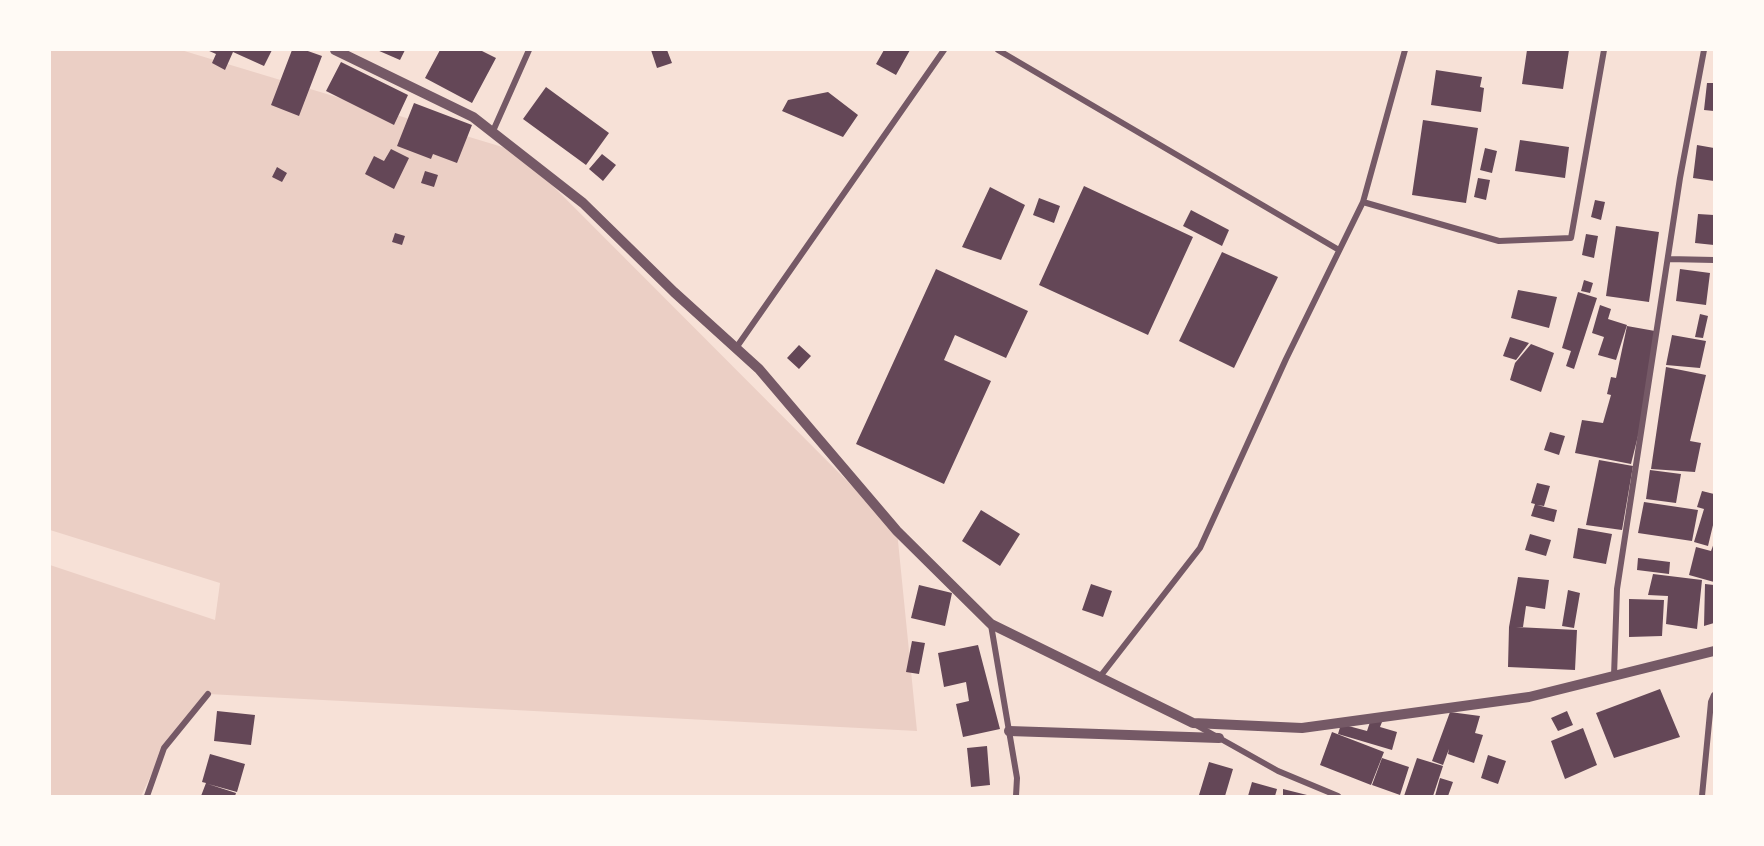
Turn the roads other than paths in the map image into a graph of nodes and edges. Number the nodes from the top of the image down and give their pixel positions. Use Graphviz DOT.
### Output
graph roads {
  1 [pos="335,50"];
  2 [pos="529,50"];
  3 [pos="944,50"];
  4 [pos="998,50"];
  5 [pos="1405,50"];
  6 [pos="1604,50"];
  7 [pos="1704,50"];
  8 [pos="493,131"];
  9 [pos="1363,202"];
  10 [pos="1339,250"];
  11 [pos="1668,259"];
  12 [pos="1714,260"];
  13 [pos="736,348"];
  14 [pos="991,624"];
  15 [pos="1714,651"];
  16 [pos="1614,676"];
  17 [pos="1100,678"];
  18 [pos="208,694"];
  19 [pos="1714,695"];
  20 [pos="1193,723"];
  21 [pos="1009,731"];
  22 [pos="1219,738"];
  23 [pos="147,796"];
  24 [pos="1016,796"];
  25 [pos="1338,796"];
  26 [pos="1702,796"];
  1 -- 8 [label="street"];
  2 -- 8 [label="street"];
  3 -- 13 [label="street"];
  4 -- 10 [label="street"];
  5 -- 9 [label="street"];
  6 -- 9 [label="street"];
  7 -- 11 [label="street"];
  8 -- 13 [label="street"];
  9 -- 10 [label="street"];
  10 -- 17 [label="street"];
  11 -- 12 [label="street"];
  11 -- 16 [label="street"];
  13 -- 14 [label="street"];
  14 -- 17 [label="street"];
  14 -- 21 [label="street"];
  15 -- 16 [label="street"];
  16 -- 20 [label="street"];
  17 -- 20 [label="street"];
  18 -- 23 [label="street"];
  19 -- 26 [label="street"];
  20 -- 22 [label="street"];
  21 -- 22 [label="street"];
  21 -- 24 [label="street"];
  22 -- 25 [label="street"];
}
